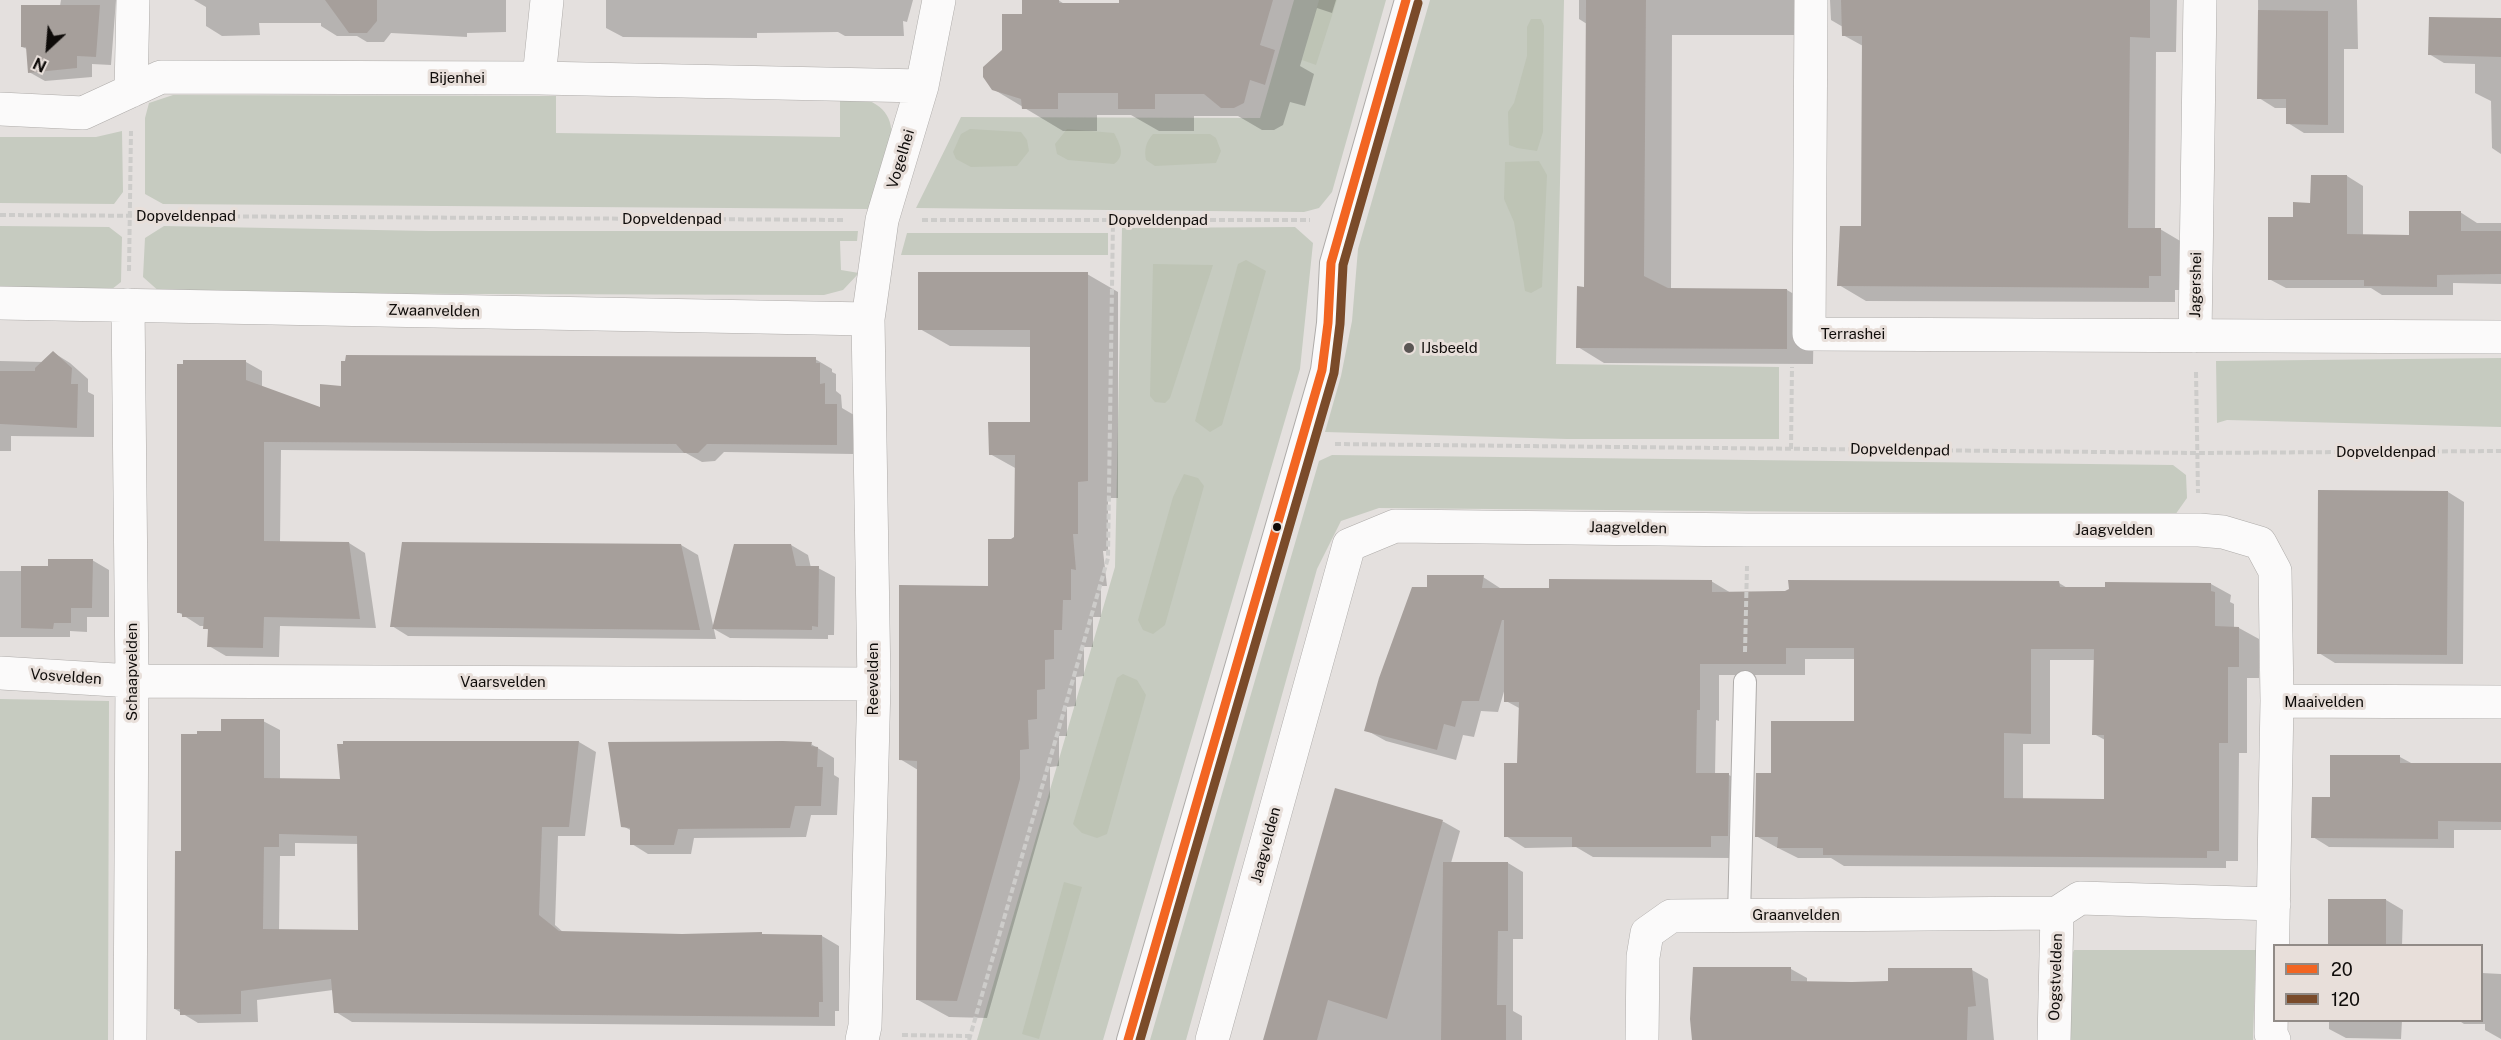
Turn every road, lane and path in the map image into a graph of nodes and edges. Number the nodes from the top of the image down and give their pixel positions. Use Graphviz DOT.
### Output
graph roads {
  1 [pos="132,0"];
  2 [pos="547,0"];
  3 [pos="939,0"];
  4 [pos="1406,0"];
  5 [pos="1811,0"];
  6 [pos="2200,0"];
  7 [pos="538,78"];
  8 [pos="922,87"];
  9 [pos="130,91"];
  10 [pos="0,109"];
  11 [pos="0,215"];
  12 [pos="131,216"];
  13 [pos="882,220"];
  14 [pos="1113,220"];
  15 [pos="1344,220"];
  16 [pos="0,303"];
  17 [pos="128,305"];
  18 [pos="868,319"];
  19 [pos="1809,334"];
  20 [pos="2195,336"];
  21 [pos="2501,337"];
  22 [pos="1299,444"];
  23 [pos="1791,449"];
  24 [pos="2501,451"];
  25 [pos="2197,453"];
  26 [pos="1748,530"];
  27 [pos="0,673"];
  28 [pos="132,681"];
  29 [pos="1745,682"];
  30 [pos="874,684"];
  31 [pos="2277,701"];
  32 [pos="2501,702"];
  33 [pos="2274,904"];
  34 [pos="2058,913"];
  35 [pos="1739,916"];
  36 [pos="2273,944"];
  37 [pos="2273,947"];
  38 [pos="863,1037"];
  39 [pos="969,1038"];
  40 [pos="130,1040"];
  41 [pos="1128,1040"];
  42 [pos="1212,1040"];
  43 [pos="1642,1040"];
  44 [pos="2054,1040"];
  45 [pos="2274,1040"];
  1 -- 9 [label="street"];
  2 -- 7 [label="street"];
  3 -- 8 [label="street, Vogelhei"];
  4 -- 15 [label="lane"];
  5 -- 19 [label="street, Terrashei"];
  6 -- 20 [label="street, Jagershei"];
  7 -- 8 [label="street, Bijenhei"];
  7 -- 9 [label="street, Bijenhei"];
  8 -- 13 [label="street, Vogelhei"];
  9 -- 10 [label="street, Bijenhei"];
  9 -- 12 [label="path"];
  11 -- 12 [label="path, Dopveldenpad"];
  12 -- 13 [label="path, Dopveldenpad"];
  12 -- 17 [label="path"];
  13 -- 14 [label="path, Dopveldenpad"];
  13 -- 18 [label="street, Vogelhei"];
  14 -- 15 [label="path, Dopveldenpad"];
  14 -- 39 [label="path"];
  15 -- 22 [label="lane"];
  16 -- 17 [label="street, Zwaanvelden"];
  17 -- 18 [label="street, Zwaanvelden"];
  17 -- 28 [label="street, Schaapvelden"];
  18 -- 30 [label="street, Reevelden"];
  19 -- 20 [label="street, Terrashei"];
  19 -- 23 [label="path"];
  20 -- 21 [label="street, Jagershei"];
  20 -- 25 [label="path"];
  22 -- 23 [label="path, Dopveldenpad"];
  22 -- 41 [label="lane"];
  23 -- 25 [label="path, Dopveldenpad"];
  24 -- 25 [label="path, Dopveldenpad"];
  26 -- 29 [label="path"];
  26 -- 31 [label="street, Jaagvelden"];
  26 -- 42 [label="street, Jaagvelden"];
  27 -- 28 [label="street, Vosvelden"];
  28 -- 30 [label="street, Vaarsvelden"];
  28 -- 40 [label="street, Schaapvelden"];
  29 -- 35 [label="lane"];
  30 -- 38 [label="street, Reevelden"];
  31 -- 32 [label="street, Maaivelden"];
  31 -- 33 [label="street, Maaivelden"];
  33 -- 34 [label="street"];
  33 -- 36 [label="street, Maaivelden"];
  34 -- 35 [label="street, Graanvelden"];
  34 -- 44 [label="street, Oogstvelden"];
  35 -- 43 [label="street, Graanvelden"];
  37 -- 45 [label="street, Maaivelden"];
  38 -- 39 [label="path"];
}
